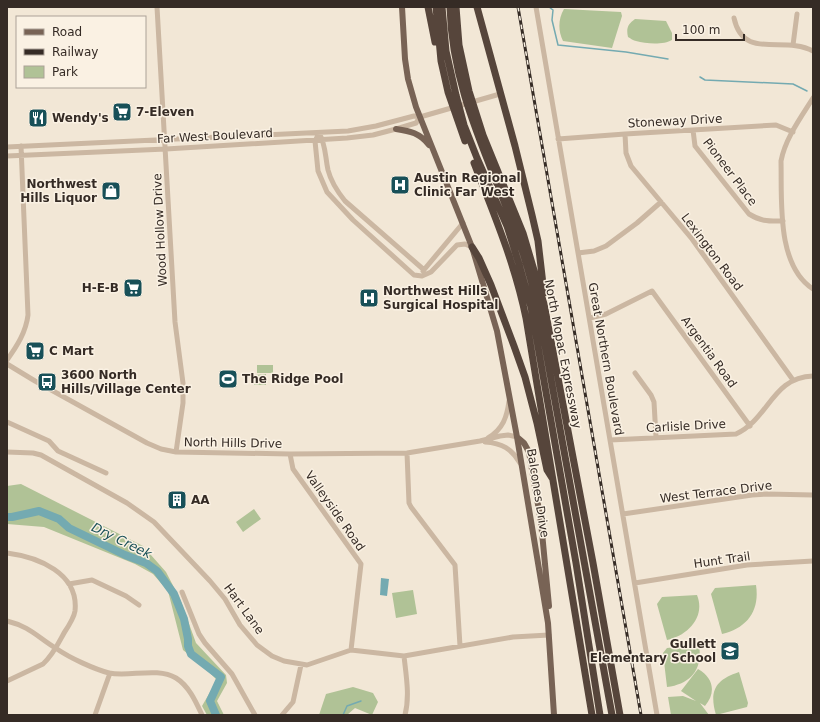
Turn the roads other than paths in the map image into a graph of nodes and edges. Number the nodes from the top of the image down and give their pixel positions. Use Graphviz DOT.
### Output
graph roads {
  1 [pos="157,7"];
  2 [pos="402,7"];
  3 [pos="428,7"];
  4 [pos="436,7"];
  5 [pos="442,7"];
  6 [pos="450,7"];
  7 [pos="456,7"];
  8 [pos="477,7"];
  9 [pos="536,7"];
  10 [pos="796,14"];
  11 [pos="734,18"];
  12 [pos="793,45"];
  13 [pos="813,51"];
  14 [pos="441,61"];
  15 [pos="500,94"];
  16 [pos="813,98"];
  17 [pos="420,117"];
  18 [pos="396,129"];
  19 [pos="693,130"];
  20 [pos="319,132"];
  21 [pos="793,132"];
  22 [pos="625,134"];
  23 [pos="558,139"];
  24 [pos="166,140"];
  25 [pos="324,140"];
  26 [pos="315,141"];
  27 [pos="21,146"];
  28 [pos="7,147"];
  29 [pos="166,149"];
  30 [pos="434,152"];
  31 [pos="22,155"];
  32 [pos="7,156"];
  33 [pos="661,202"];
  34 [pos="499,210"];
  35 [pos="357,212"];
  36 [pos="353,220"];
  37 [pos="783,221"];
  38 [pos="463,223"];
  39 [pos="472,247"];
  40 [pos="509,252"];
  41 [pos="578,253"];
  42 [pos="423,269"];
  43 [pos="422,276"];
  44 [pos="813,289"];
  45 [pos="544,304"];
  46 [pos="590,318"];
  47 [pos="7,360"];
  48 [pos="7,364"];
  49 [pos="634,373"];
  50 [pos="813,376"];
  51 [pos="793,380"];
  52 [pos="509,397"];
  53 [pos="7,422"];
  54 [pos="750,426"];
  55 [pos="656,437"];
  56 [pos="517,438"];
  57 [pos="610,440"];
  58 [pos="480,441"];
  59 [pos="7,452"];
  60 [pos="176,452"];
  61 [pos="407,453"];
  62 [pos="290,454"];
  63 [pos="523,467"];
  64 [pos="106,473"];
  65 [pos="554,482"];
  66 [pos="813,495"];
  67 [pos="623,514"];
  68 [pos="580,532"];
  69 [pos="7,553"];
  70 [pos="813,561"];
  71 [pos="635,583"];
  72 [pos="69,584"];
  73 [pos="182,592"];
  74 [pos="139,605"];
  75 [pos="602,620"];
  76 [pos="7,621"];
  77 [pos="548,623"];
  78 [pos="549,635"];
  79 [pos="460,646"];
  80 [pos="56,649"];
  81 [pos="351,650"];
  82 [pos="404,656"];
  83 [pos="301,665"];
  84 [pos="110,673"];
  85 [pos="7,681"];
  86 [pos="95,715"];
  87 [pos="202,715"];
  88 [pos="255,715"];
  89 [pos="282,715"];
  90 [pos="405,715"];
  91 [pos="554,715"];
  92 [pos="592,715"];
  93 [pos="600,715"];
  94 [pos="612,715"];
  95 [pos="620,715"];
  96 [pos="657,715"];
  1 -- 24 [label="street, Wood Hollow Drive"];
  2 -- 17 [label="main road"];
  3 -- 14 [label="highway"];
  4 -- 14 [label="highway"];
  5 -- 34 [label="highway"];
  6 -- 68 [label="highway"];
  7 -- 45 [label="highway, North Mopac Expressway"];
  8 -- 15 [label="highway"];
  9 -- 23 [label="street, Great Northern Boulevard"];
  10 -- 12 [label="street"];
  11 -- 12 [label="street"];
  12 -- 13 [label="street"];
  14 -- 40 [label="highway"];
  15 -- 17 [label="street, Far West Boulevard"];
  15 -- 45 [label="highway"];
  16 -- 21 [label="street"];
  17 -- 18 [label="street, Far West Boulevard"];
  17 -- 20 [label="street, Far West Boulevard"];
  17 -- 30 [label="main road"];
  18 -- 25 [label="street, Far West Boulevard"];
  18 -- 30 [label="main road"];
  19 -- 21 [label="street, Stoneway Drive"];
  19 -- 22 [label="street, Stoneway Drive"];
  19 -- 37 [label="street, Pioneer Place"];
  20 -- 24 [label="street, Far West Boulevard"];
  20 -- 25 [label="street"];
  20 -- 26 [label="street"];
  21 -- 37 [label="street"];
  22 -- 23 [label="street, Stoneway Drive"];
  22 -- 33 [label="street, Lexington Road"];
  23 -- 41 [label="street, Great Northern Boulevard"];
  24 -- 27 [label="street, Far West Boulevard"];
  24 -- 29 [label="street, Wood Hollow Drive"];
  25 -- 26 [label="street, Far West Boulevard"];
  25 -- 35 [label="street"];
  26 -- 29 [label="street, Far West Boulevard"];
  26 -- 36 [label="street"];
  27 -- 28 [label="street, Far West Boulevard"];
  27 -- 31 [label="street"];
  29 -- 31 [label="street, Far West Boulevard"];
  29 -- 60 [label="street, Wood Hollow Drive"];
  30 -- 38 [label="main road"];
  31 -- 32 [label="street, Far West Boulevard"];
  31 -- 47 [label="street"];
  33 -- 41 [label="street"];
  33 -- 51 [label="street, Lexington Road"];
  34 -- 40 [label="highway"];
  34 -- 93 [label="highway"];
  35 -- 36 [label="street"];
  35 -- 42 [label="street"];
  36 -- 43 [label="street"];
  37 -- 44 [label="street"];
  38 -- 39 [label="main road"];
  38 -- 42 [label="street"];
  39 -- 43 [label="street"];
  39 -- 52 [label="main road"];
  39 -- 65 [label="highway"];
  40 -- 65 [label="highway"];
  41 -- 46 [label="street, Great Northern Boulevard"];
  42 -- 43 [label="street"];
  45 -- 75 [label="highway, North Mopac Expressway"];
  46 -- 54 [label="street, Argentia Road"];
  46 -- 57 [label="street, Great Northern Boulevard"];
  48 -- 60 [label="street, North Hills Drive"];
  49 -- 55 [label="street"];
  50 -- 51 [label="street, Carlisle Drive"];
  51 -- 54 [label="street, Carlisle Drive"];
  52 -- 56 [label="main road"];
  52 -- 58 [label="street"];
  53 -- 64 [label="street"];
  54 -- 55 [label="street, Carlisle Drive"];
  55 -- 57 [label="street, Carlisle Drive"];
  56 -- 58 [label="street, North Hills Drive"];
  56 -- 63 [label="main road, Balcones Drive"];
  56 -- 77 [label="main road, Balcones Drive"];
  57 -- 67 [label="street, Great Northern Boulevard"];
  58 -- 61 [label="street, North Hills Drive"];
  58 -- 63 [label="street, North Hills Drive"];
  59 -- 83 [label="street, Hart Lane"];
  60 -- 62 [label="street, North Hills Drive"];
  61 -- 62 [label="street, North Hills Drive"];
  61 -- 79 [label="street"];
  62 -- 81 [label="street, Valleyside Road"];
  63 -- 77 [label="main road, Balcones Drive"];
  65 -- 92 [label="highway"];
  66 -- 67 [label="street, West Terrace Drive"];
  67 -- 71 [label="street, Great Northern Boulevard"];
  68 -- 75 [label="highway"];
  68 -- 94 [label="highway"];
  69 -- 72 [label="street"];
  70 -- 71 [label="street, Hunt Trail"];
  71 -- 96 [label="street, Great Northern Boulevard"];
  72 -- 74 [label="street"];
  72 -- 80 [label="street"];
  73 -- 88 [label="street"];
  75 -- 95 [label="highway, North Mopac Expressway"];
  76 -- 80 [label="street"];
  77 -- 78 [label="main road, Balcones Drive"];
  78 -- 79 [label="street, Hart Lane"];
  78 -- 91 [label="main road, Balcones Drive"];
  79 -- 82 [label="street, Hart Lane"];
  80 -- 84 [label="street"];
  80 -- 85 [label="street"];
  81 -- 82 [label="street, Hart Lane"];
  81 -- 83 [label="street, Hart Lane"];
  82 -- 90 [label="street"];
  83 -- 89 [label="street"];
  84 -- 86 [label="street"];
  84 -- 87 [label="street"];
}
